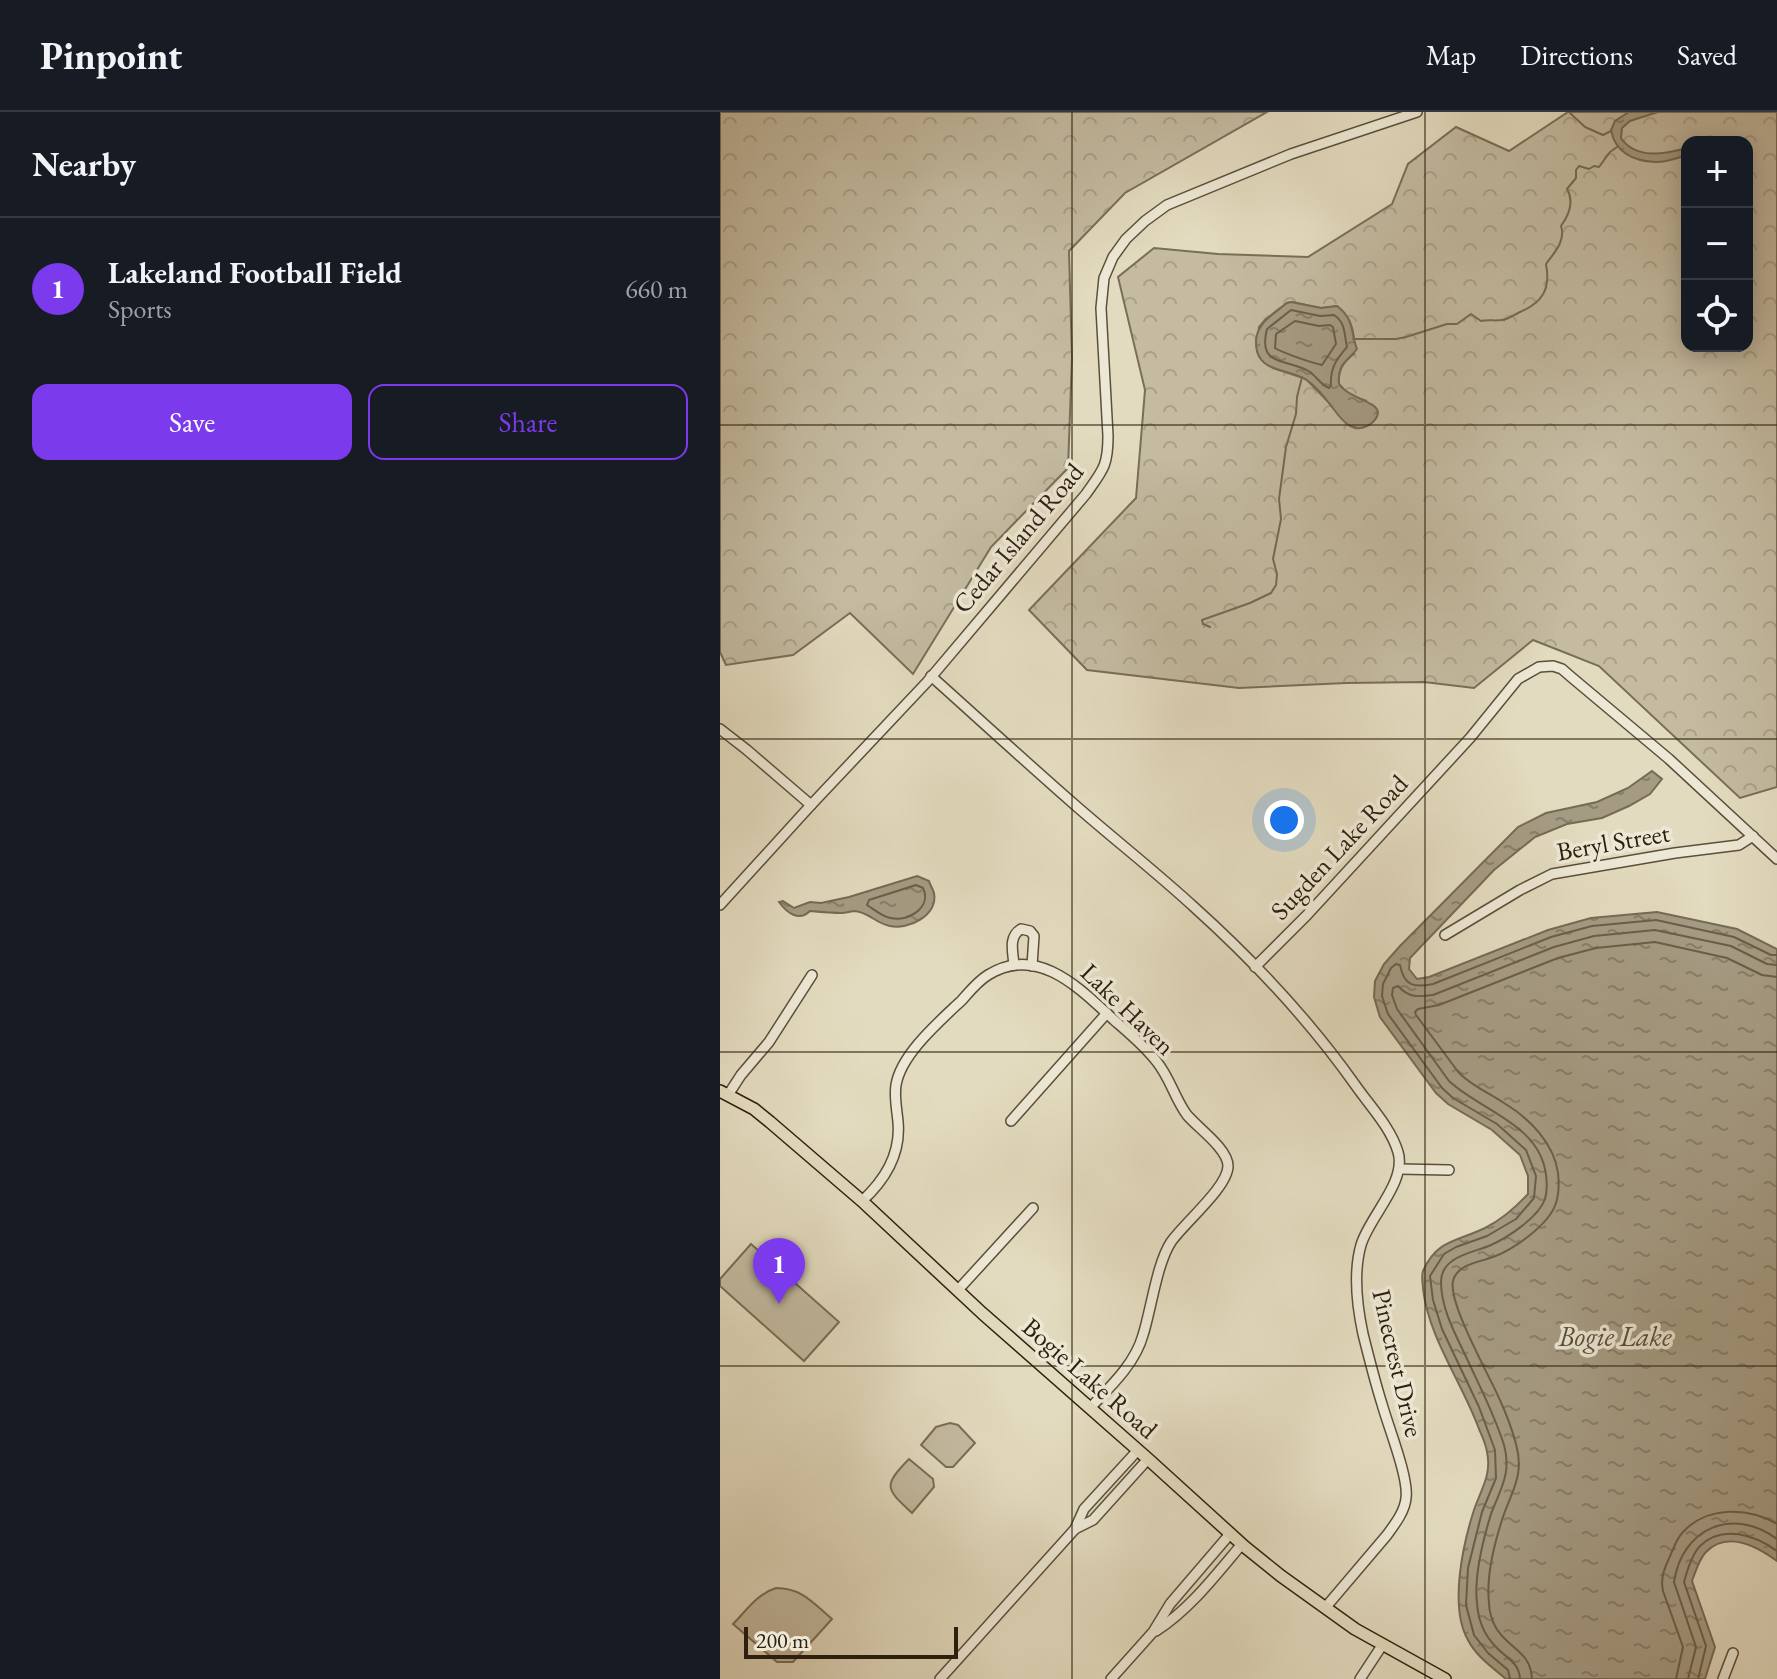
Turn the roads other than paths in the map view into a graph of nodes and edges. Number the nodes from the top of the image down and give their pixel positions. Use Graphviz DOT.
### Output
graph roads {
  1 [pos="1417,112"];
  2 [pos="931,676"];
  3 [pos="720,729"];
  4 [pos="811,805"];
  5 [pos="1753,836"];
  6 [pos="1777,859"];
  7 [pos="720,905"];
  8 [pos="1445,935"];
  9 [pos="1014,965"];
  10 [pos="1032,966"];
  11 [pos="1255,967"];
  12 [pos="812,975"];
  13 [pos="1107,1013"];
  14 [pos="724,1093"];
  15 [pos="1011,1121"];
  16 [pos="1399,1169"];
  17 [pos="1449,1170"];
  18 [pos="862,1201"];
  19 [pos="1033,1208"];
  20 [pos="958,1290"];
  21 [pos="1090,1408"];
  22 [pos="1138,1450"];
  23 [pos="1148,1459"];
  24 [pos="1075,1529"];
  25 [pos="1230,1534"];
  26 [pos="1242,1544"];
  27 [pos="1195,1576"];
  28 [pos="1206,1585"];
  29 [pos="1325,1608"];
  30 [pos="1153,1632"];
  31 [pos="1383,1644"];
  32 [pos="1733,1653"];
  33 [pos="940,1679"];
  34 [pos="1111,1679"];
  35 [pos="1360,1679"];
  36 [pos="1445,1679"];
  37 [pos="1723,1679"];
  1 -- 2 [label="street, Cedar Island Road"];
  2 -- 4 [label="street, Cedar Island Road"];
  2 -- 11 [label="street"];
  3 -- 4 [label="street"];
  4 -- 7 [label="street, Cedar Island Road"];
  5 -- 6 [label="street, Sugden Lake Road"];
  5 -- 8 [label="street, Beryl Street"];
  5 -- 11 [label="street, Sugden Lake Road"];
  9 -- 10 [label="street, Lake Haven"];
  9 -- 10 [label="street"];
  9 -- 18 [label="street"];
  10 -- 13 [label="street, Lake Haven"];
  11 -- 16 [label="street"];
  12 -- 14 [label="street"];
  13 -- 15 [label="street"];
  13 -- 21 [label="street, Lake Haven"];
  14 -- 18 [label="main road, Bogie Lake Road"];
  16 -- 17 [label="street"];
  16 -- 29 [label="street, Pinecrest Drive"];
  18 -- 20 [label="main road, Bogie Lake Road"];
  19 -- 20 [label="street"];
  20 -- 21 [label="main road, Bogie Lake Road"];
  21 -- 22 [label="main road, Bogie Lake Road"];
  22 -- 23 [label="main road, Bogie Lake Road"];
  22 -- 24 [label="street"];
  23 -- 24 [label="street"];
  23 -- 25 [label="main road, Bogie Lake Road"];
  24 -- 33 [label="street"];
  25 -- 26 [label="main road, Bogie Lake Road"];
  25 -- 27 [label="street"];
  26 -- 28 [label="street"];
  26 -- 29 [label="main road, Bogie Lake Road"];
  27 -- 28 [label="street"];
  27 -- 30 [label="street"];
  28 -- 30 [label="street"];
  29 -- 31 [label="main road, Bogie Lake Road"];
  30 -- 34 [label="street"];
  31 -- 35 [label="street"];
  31 -- 36 [label="main road, Bogie Lake Road"];
  32 -- 37 [label="street"];
}
